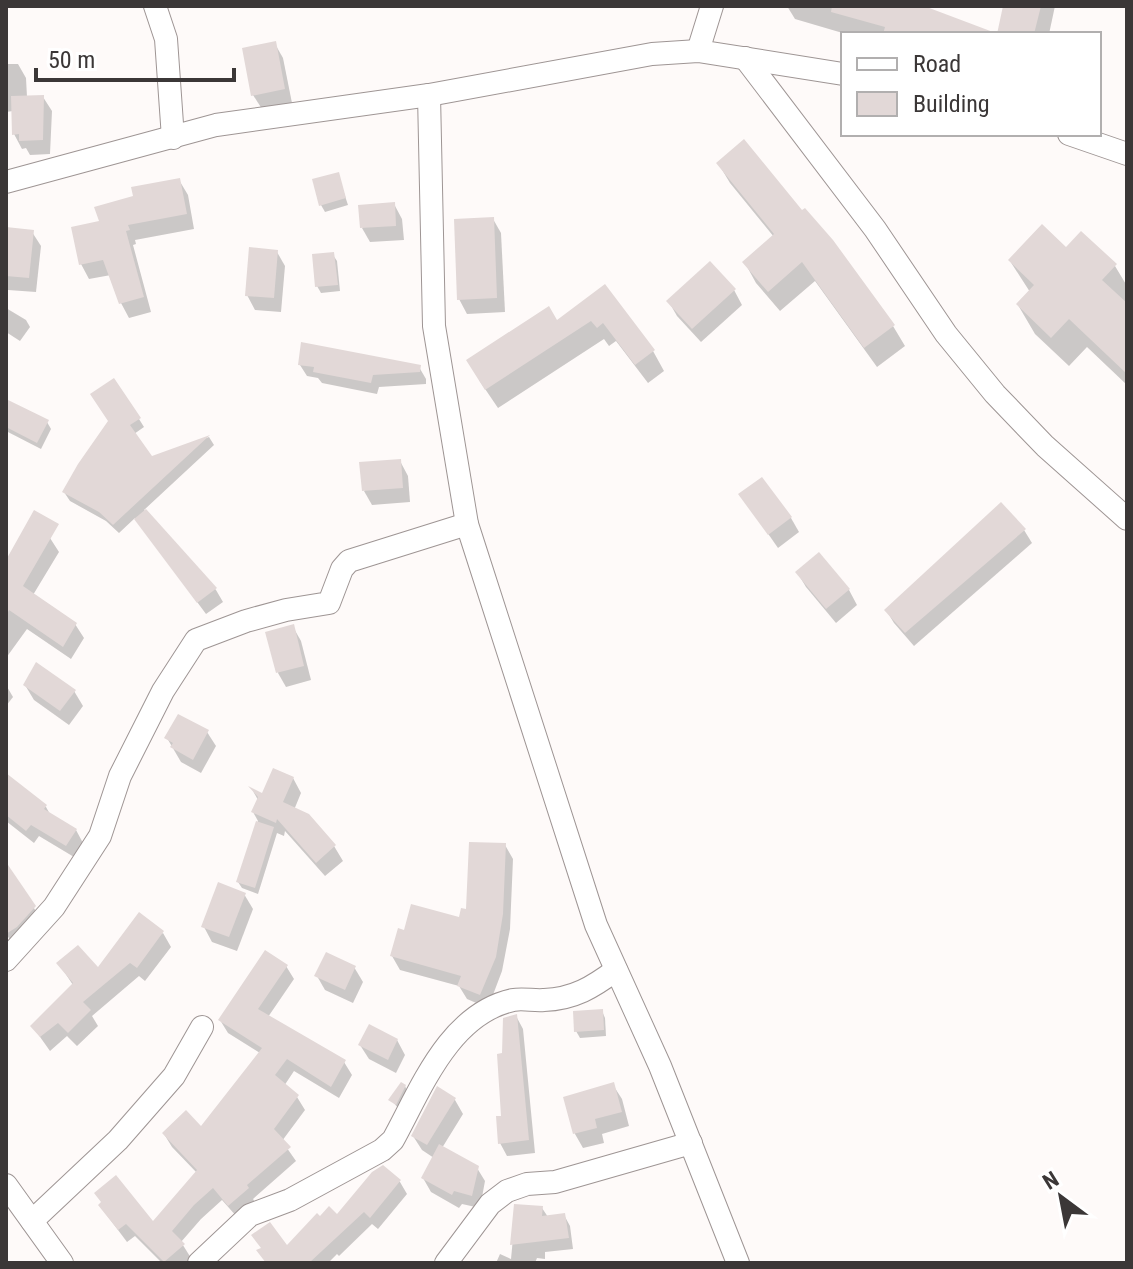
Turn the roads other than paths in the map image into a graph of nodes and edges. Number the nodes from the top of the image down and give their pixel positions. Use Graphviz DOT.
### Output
graph roads {
  1 [pos="155,6"];
  2 [pos="712,6"];
  3 [pos="698,51"];
  4 [pos="745,58"];
  5 [pos="841,74"];
  6 [pos="429,95"];
  7 [pos="1075,136"];
  8 [pos="173,138"];
  9 [pos="1127,154"];
  10 [pos="6,182"];
  11 [pos="1127,519"];
  12 [pos="467,524"];
  13 [pos="6,960"];
  14 [pos="616,970"];
  15 [pos="202,1027"];
  16 [pos="691,1143"];
  17 [pos="6,1185"];
  18 [pos="32,1221"];
  19 [pos="62,1263"];
  20 [pos="199,1263"];
  21 [pos="446,1263"];
  22 [pos="738,1263"];
  1 -- 8 [label="street"];
  2 -- 3 [label="street"];
  3 -- 4 [label="street"];
  3 -- 6 [label="street"];
  4 -- 5 [label="street"];
  4 -- 11 [label="street"];
  6 -- 8 [label="street"];
  6 -- 12 [label="street"];
  7 -- 9 [label="street"];
  8 -- 10 [label="street"];
  12 -- 13 [label="street"];
  12 -- 14 [label="street"];
  14 -- 16 [label="street"];
  14 -- 20 [label="street"];
  15 -- 18 [label="street"];
  16 -- 21 [label="street"];
  16 -- 22 [label="street"];
  17 -- 18 [label="street"];
  18 -- 19 [label="street"];
}
